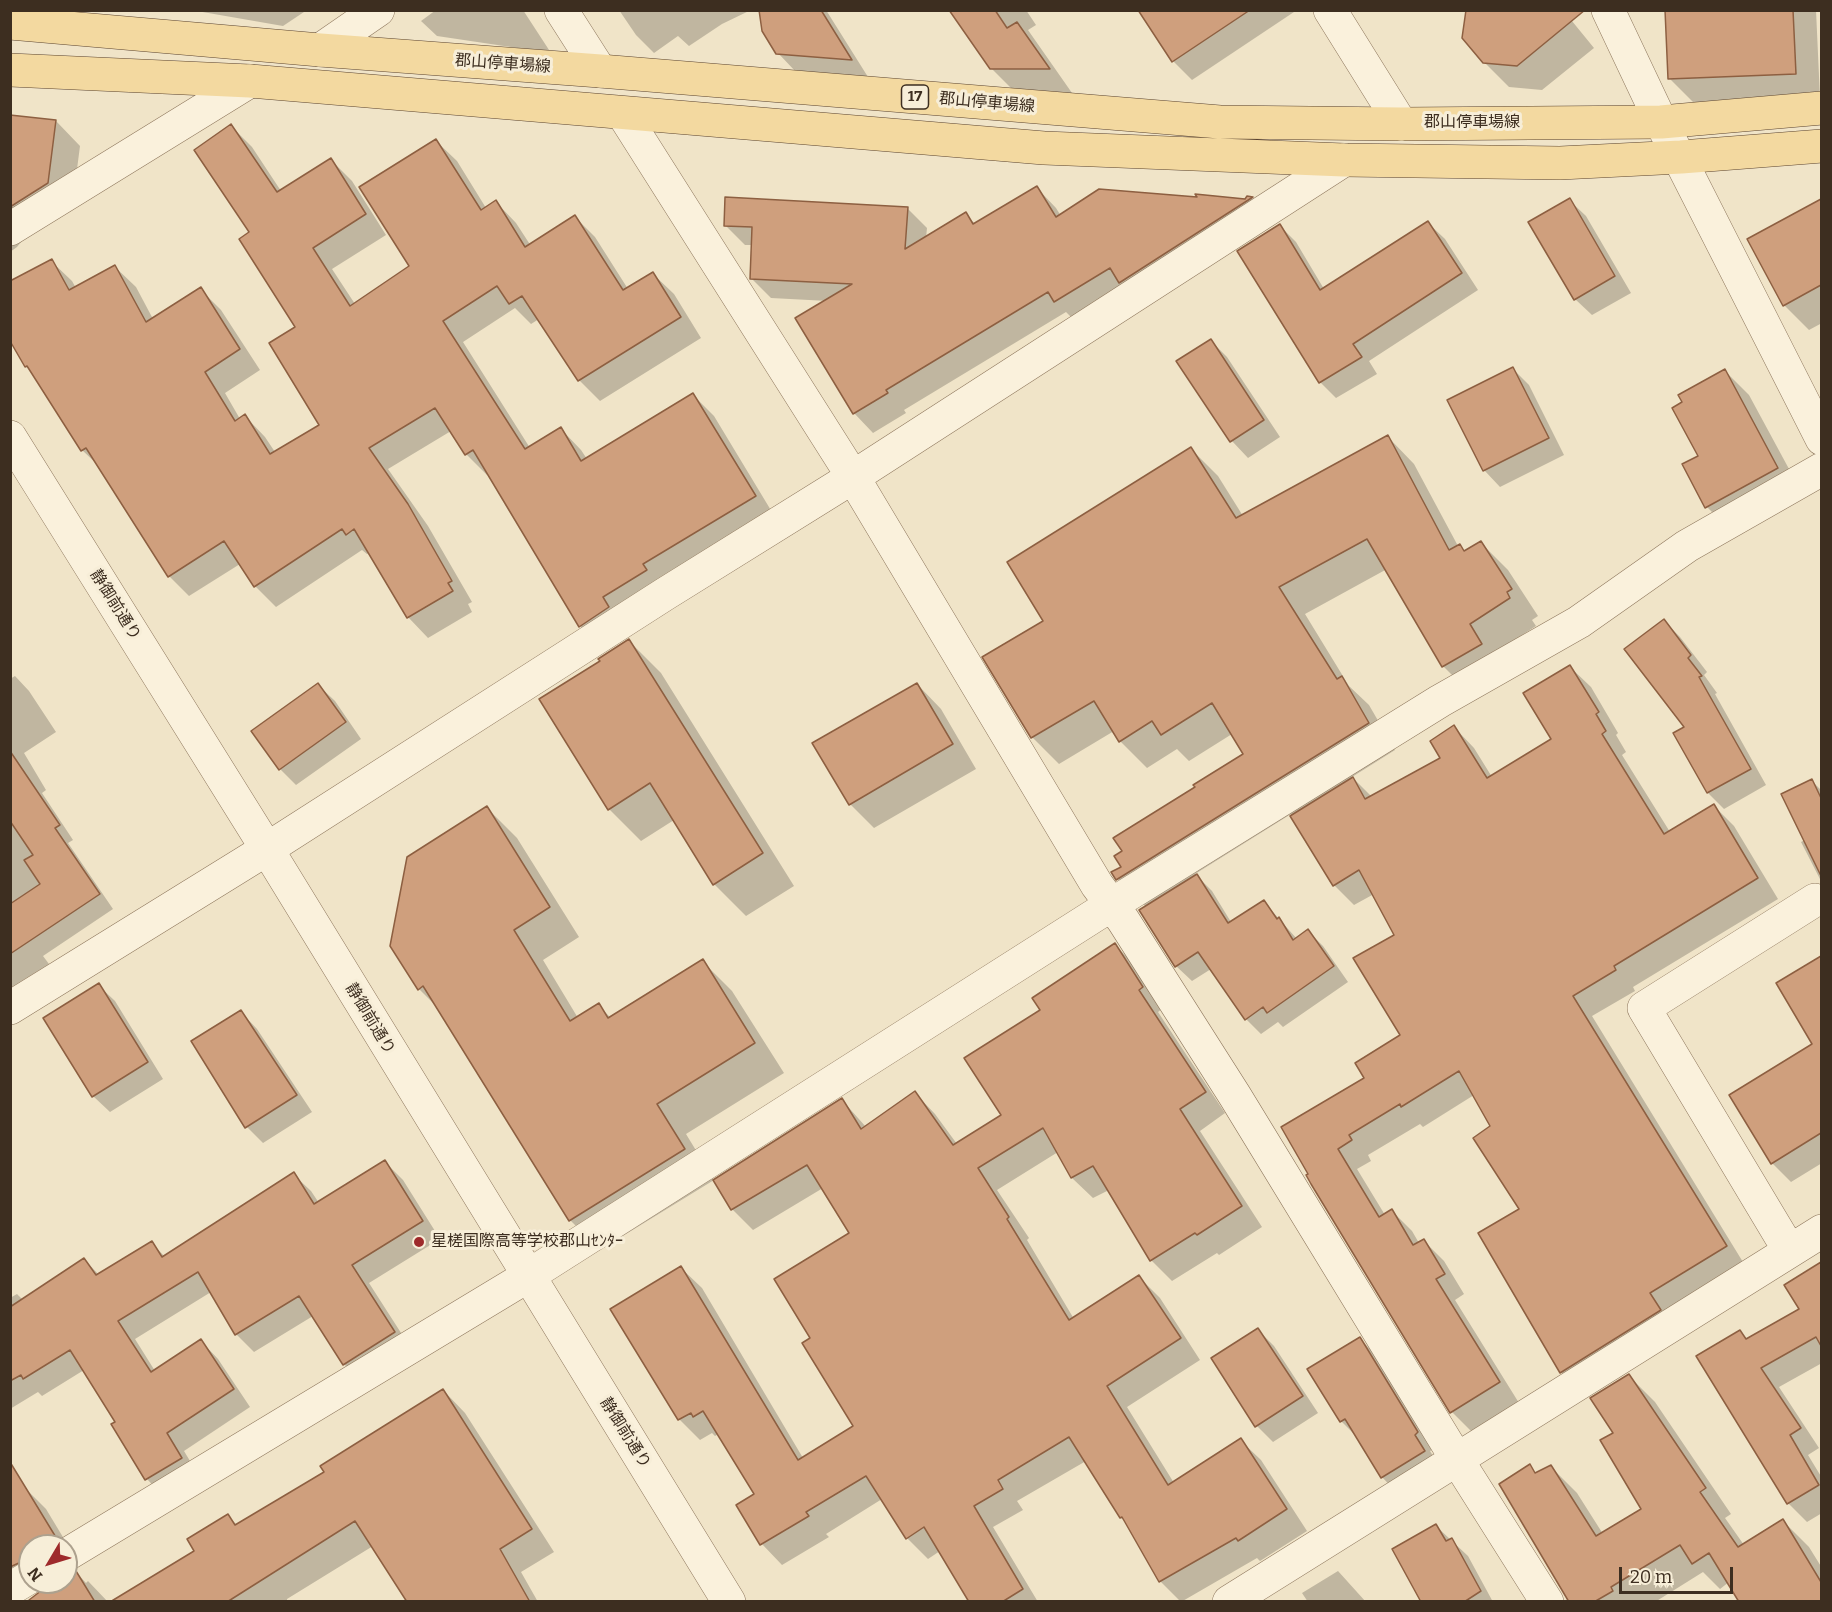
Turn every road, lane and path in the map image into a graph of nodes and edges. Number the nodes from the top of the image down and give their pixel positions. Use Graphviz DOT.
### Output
graph roads {
  1 [pos="378,10"];
  2 [pos="561,10"];
  3 [pos="1330,10"];
  4 [pos="1608,10"];
  5 [pos="10,23"];
  6 [pos="320,50"];
  7 [pos="10,70"];
  8 [pos="600,71"];
  9 [pos="250,81"];
  10 [pos="1821,108"];
  11 [pos="623,114"];
  12 [pos="1661,122"];
  13 [pos="1401,124"];
  14 [pos="1821,146"];
  15 [pos="1681,157"];
  16 [pos="1344,160"];
  17 [pos="10,230"];
  18 [pos="10,437"];
  19 [pos="1821,440"];
  20 [pos="1821,469"];
  21 [pos="853,477"];
  22 [pos="267,849"];
  23 [pos="1815,900"];
  24 [pos="1111,905"];
  25 [pos="10,1008"];
  26 [pos="1821,1231"];
  27 [pos="1789,1250"];
  28 [pos="528,1276"];
  29 [pos="1456,1458"];
  30 [pos="78,1549"];
  31 [pos="729,1602"];
  32 [pos="1229,1602"];
  33 [pos="1547,1602"];
  1 -- 6 [label="street"];
  2 -- 8 [label="street"];
  3 -- 13 [label="street"];
  4 -- 12 [label="street"];
  5 -- 6 [label="main road, 郡山停車場線 / 17"];
  6 -- 8 [label="main road, 郡山停車場線 / 17"];
  7 -- 9 [label="main road"];
  8 -- 13 [label="main road, 郡山停車場線 / 17"];
  9 -- 11 [label="main road"];
  9 -- 17 [label="street"];
  10 -- 12 [label="main road, 郡山停車場線 / 17"];
  11 -- 16 [label="main road"];
  11 -- 21 [label="street"];
  12 -- 13 [label="main road, 郡山停車場線 / 17"];
  12 -- 15 [label="street"];
  14 -- 15 [label="main road"];
  15 -- 16 [label="main road"];
  15 -- 19 [label="street"];
  16 -- 21 [label="street"];
  18 -- 22 [label="street, 静御前通り"];
  20 -- 24 [label="street"];
  21 -- 22 [label="street"];
  21 -- 24 [label="street"];
  22 -- 25 [label="street"];
  22 -- 28 [label="street, 静御前通り"];
  23 -- 27 [label="street"];
  24 -- 28 [label="street"];
  24 -- 29 [label="street"];
  26 -- 27 [label="street"];
  27 -- 29 [label="street"];
  28 -- 30 [label="street"];
  28 -- 31 [label="street, 静御前通り"];
  29 -- 32 [label="street"];
  29 -- 33 [label="street"];
}
